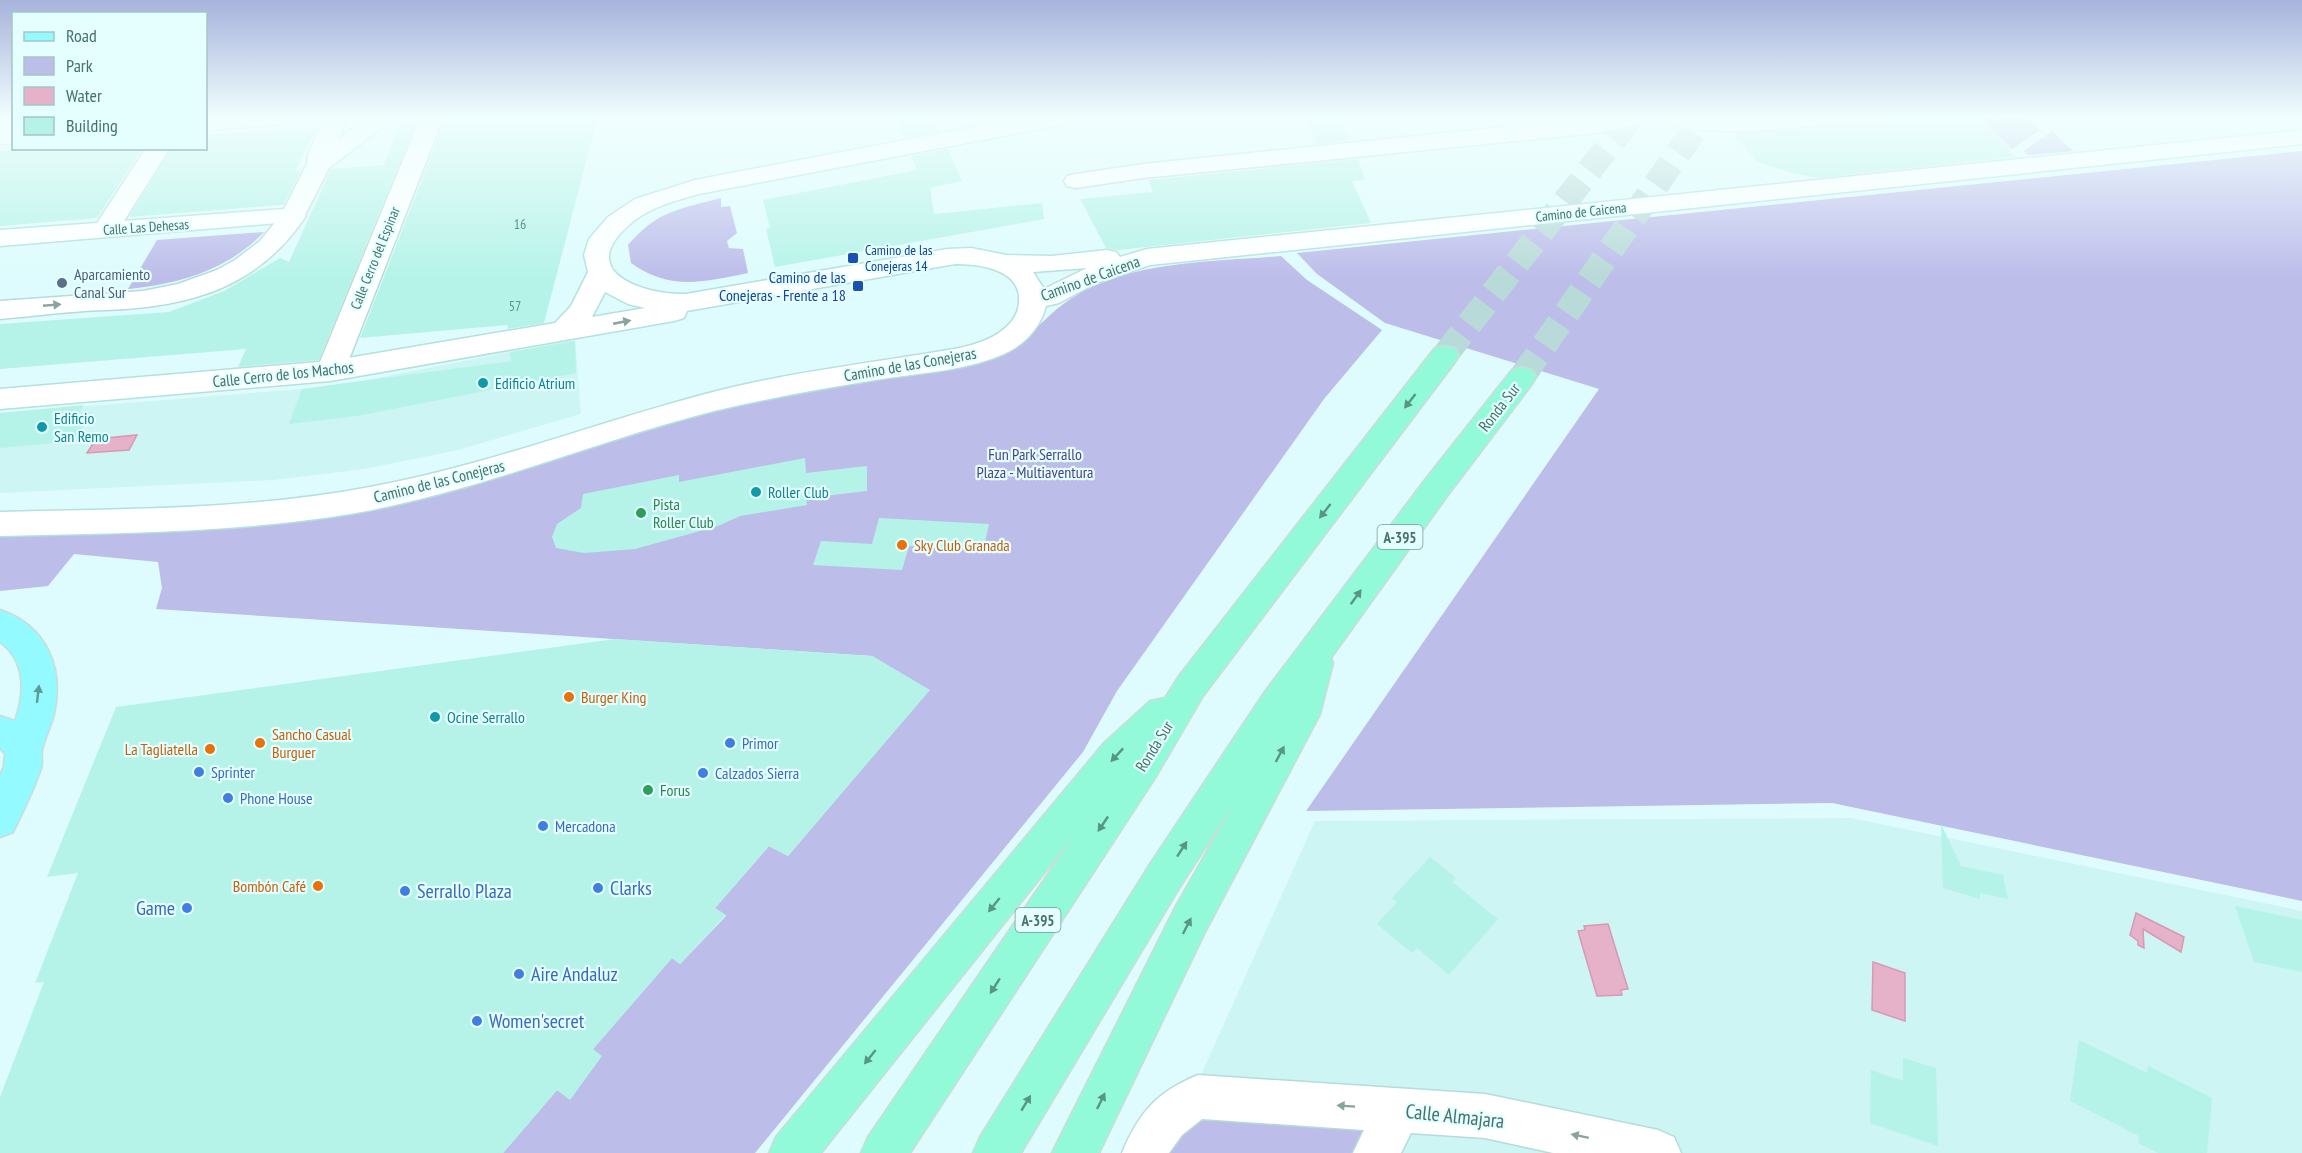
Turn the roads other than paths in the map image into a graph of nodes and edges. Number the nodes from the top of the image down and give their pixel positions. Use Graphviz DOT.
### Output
graph roads {
  1 [pos="144,170"];
  2 [pos="316,170"];
  3 [pos="411,170"];
  4 [pos="777,170"];
  5 [pos="1149,170"];
  6 [pos="1986,170"];
  7 [pos="1076,181"];
  8 [pos="293,216"];
  9 [pos="105,230"];
  10 [pos="0,238"];
  11 [pos="1071,268"];
  12 [pos="600,273"];
  13 [pos="1020,280"];
  14 [pos="697,301"];
  15 [pos="0,310"];
  16 [pos="564,331"];
  17 [pos="1445,355"];
  18 [pos="334,362"];
  19 [pos="1522,377"];
  20 [pos="0,399"];
  21 [pos="0,524"];
  22 [pos="0,624"];
  23 [pos="1322,644"];
  24 [pos="1191,686"];
  25 [pos="12,741"];
  26 [pos="0,820"];
  27 [pos="1400,1110"];
  28 [pos="792,1153"];
  29 [pos="884,1153"];
  30 [pos="996,1153"];
  31 [pos="1075,1153"];
  32 [pos="1144,1153"];
  33 [pos="1376,1153"];
  34 [pos="1658,1153"];
  1 -- 9 [label="street"];
  2 -- 8 [label="street"];
  3 -- 18 [label="street, Calle Cerro del Espinar"];
  4 -- 12 [label="street"];
  5 -- 7 [label="street"];
  6 -- 11 [label="street, Camino de Caicena"];
  8 -- 9 [label="street, Calle Las Dehesas"];
  15 -- 8 [label="street, one-way"];
  9 -- 10 [label="street, Calle Las Dehesas"];
  11 -- 13 [label="street, Camino de Caicena"];
  11 -- 13 [label="street, Camino de Caicena"];
  12 -- 14 [label="street"];
  12 -- 16 [label="street"];
  13 -- 14 [label="street"];
  13 -- 21 [label="street, Camino de las Conejeras"];
  16 -- 14 [label="street, Calle Cerro de los Machos, one-way"];
  16 -- 20 [label="street, Calle Cerro de los Machos"];
  17 -- 24 [label="highway, Ronda Sur / A-395, one-way"];
  23 -- 19 [label="highway, Ronda Sur / A-395, one-way"];
  25 -- 22 [label="main road, one-way"];
  30 -- 23 [label="highway, Ronda Sur / A-395, one-way"];
  31 -- 23 [label="highway, one-way"];
  24 -- 28 [label="highway, one-way"];
  24 -- 29 [label="highway, Ronda Sur / A-395, one-way"];
  25 -- 26 [label="main road"];
  27 -- 32 [label="street, Calle Almajara, one-way"];
  27 -- 33 [label="street"];
  34 -- 27 [label="street, Calle Almajara, one-way"];
}
